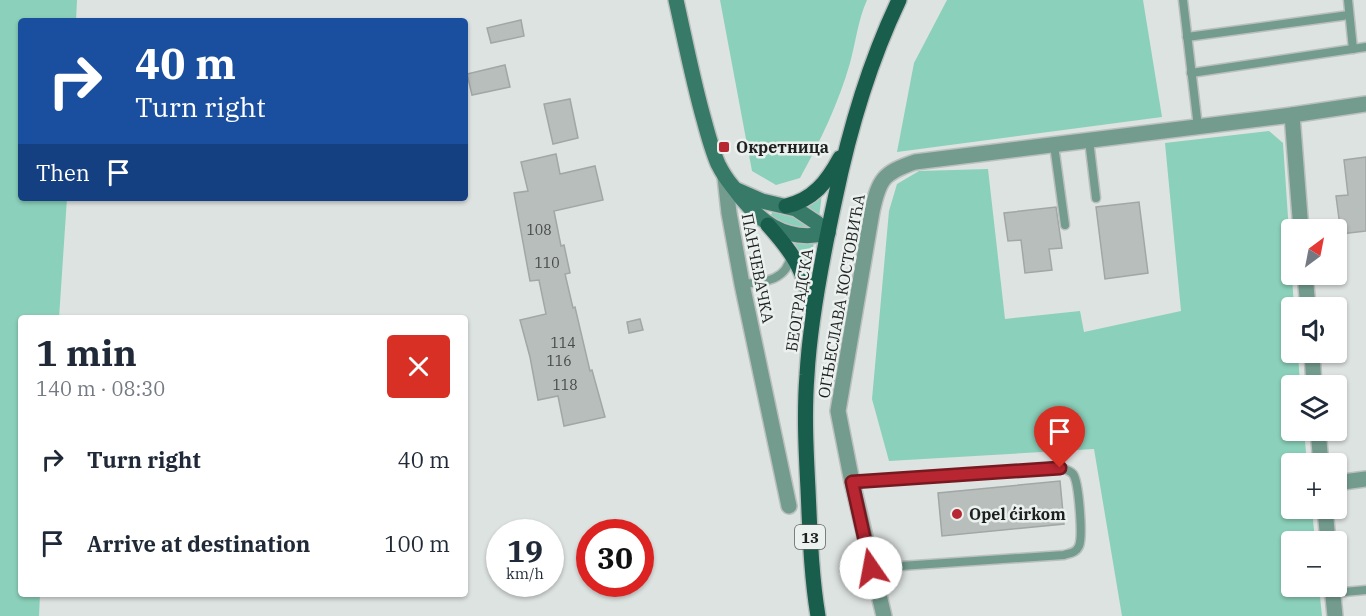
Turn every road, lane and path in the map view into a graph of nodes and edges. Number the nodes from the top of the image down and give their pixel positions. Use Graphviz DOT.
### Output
graph roads {
  1 [pos="676,0"];
  2 [pos="899,0"];
  3 [pos="1183,0"];
  4 [pos="1348,0"];
  5 [pos="1349,15"];
  6 [pos="1187,37"];
  7 [pos="1366,47"];
  8 [pos="1353,49"];
  9 [pos="1191,73"];
  10 [pos="1366,104"];
  11 [pos="1292,115"];
  12 [pos="1198,127"];
  13 [pos="1089,140"];
  14 [pos="1054,145"];
  15 [pos="846,148"];
  16 [pos="729,182"];
  17 [pos="1096,198"];
  18 [pos="786,206"];
  19 [pos="1300,219"];
  20 [pos="768,225"];
  21 [pos="1065,225"];
  22 [pos="828,232"];
  23 [pos="791,252"];
  24 [pos="742,284"];
  25 [pos="814,317"];
  26 [pos="1366,479"];
  27 [pos="852,482"];
  28 [pos="1347,482"];
  29 [pos="789,506"];
  30 [pos="871,568"];
  31 [pos="1347,590"];
  32 [pos="1366,590"];
  33 [pos="1333,597"];
  34 [pos="819,616"];
  35 [pos="884,616"];
  36 [pos="1335,616"];
  1 -- 16 [label="street, ПАНЧЕВАЧКА"];
  2 -- 15 [label="main road, БЕОГРАДСКА / 13"];
  3 -- 6 [label="lane"];
  4 -- 5 [label="lane"];
  5 -- 6 [label="lane"];
  5 -- 8 [label="lane"];
  6 -- 9 [label="lane"];
  7 -- 8 [label="lane"];
  8 -- 9 [label="lane"];
  9 -- 12 [label="lane"];
  10 -- 11 [label="street, ОГЊЕСЛАВА КОСТОВИЋА"];
  11 -- 12 [label="street, ОГЊЕСЛАВА КОСТОВИЋА"];
  11 -- 19 [label="street"];
  12 -- 13 [label="street, ОГЊЕСЛАВА КОСТОВИЋА"];
  13 -- 14 [label="street, ОГЊЕСЛАВА КОСТОВИЋА"];
  13 -- 17 [label="lane"];
  14 -- 21 [label="lane"];
  14 -- 27 [label="street, ОГЊЕСЛАВА КОСТОВИЋА"];
  15 -- 18 [label="main road"];
  15 -- 22 [label="main road, БЕОГРАДСКА / 13"];
  16 -- 18 [label="street"];
  16 -- 20 [label="street"];
  16 -- 24 [label="street, ПАНЧЕВАЧКА"];
  18 -- 22 [label="street"];
  20 -- 22 [label="street"];
  20 -- 23 [label="main road"];
  22 -- 25 [label="main road, БЕОГРАДСКА / 13"];
  23 -- 24 [label="lane"];
  23 -- 25 [label="main road"];
  24 -- 29 [label="street, ПАНЧЕВАЧКА"];
  25 -- 34 [label="main road, БЕОГРАДСКА / 13"];
  26 -- 28 [label="street"];
  27 -- 30 [label="street, ОГЊЕСЛАВА КОСТОВИЋА"];
  27 -- 30 [label="lane"];
  30 -- 35 [label="street, ОГЊЕСЛАВА КОСТОВИЋА"];
  31 -- 32 [label="lane"];
  33 -- 36 [label="street"];
}
